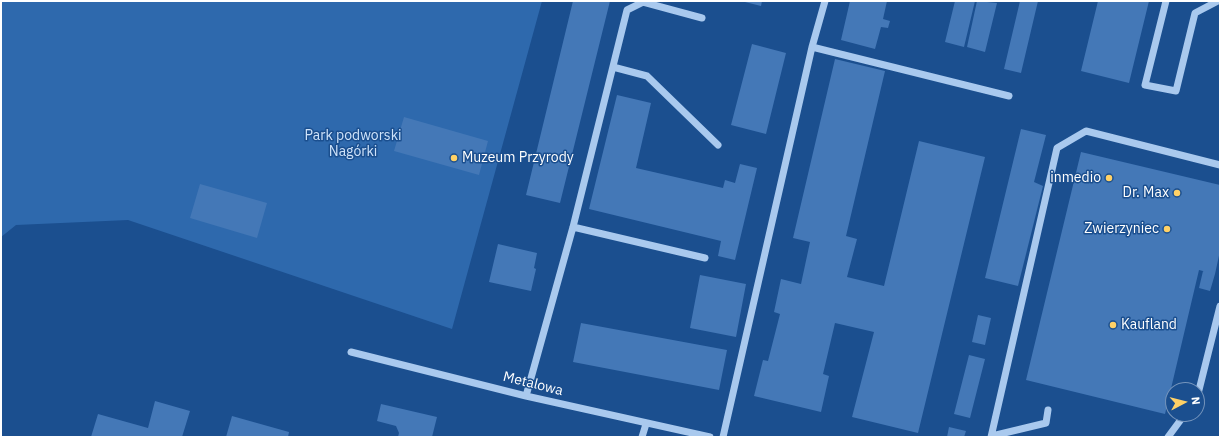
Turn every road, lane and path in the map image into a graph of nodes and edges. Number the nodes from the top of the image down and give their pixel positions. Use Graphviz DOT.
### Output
graph roads {
  1 [pos="825,1"];
  2 [pos="1166,1"];
  3 [pos="1218,1"];
  4 [pos="702,18"];
  5 [pos="812,47"];
  6 [pos="613,67"];
  7 [pos="1009,96"];
  8 [pos="718,145"];
  9 [pos="1220,165"];
  10 [pos="573,227"];
  11 [pos="706,258"];
  12 [pos="1220,306"];
  13 [pos="351,352"];
  14 [pos="1201,382"];
  15 [pos="526,396"];
  16 [pos="1048,410"];
  17 [pos="1179,422"];
  18 [pos="646,424"];
  19 [pos="991,436"];
  20 [pos="642,437"];
  21 [pos="710,437"];
  22 [pos="723,437"];
  23 [pos="1168,437"];
  1 -- 5 [label="street"];
  2 -- 3 [label="street"];
  4 -- 6 [label="street"];
  5 -- 7 [label="street"];
  5 -- 22 [label="street"];
  6 -- 8 [label="street"];
  6 -- 10 [label="street"];
  9 -- 19 [label="street"];
  10 -- 11 [label="street"];
  10 -- 15 [label="street"];
  12 -- 14 [label="street"];
  13 -- 15 [label="street, Metalowa"];
  15 -- 18 [label="street, Metalowa"];
  16 -- 19 [label="street"];
  17 -- 23 [label="street"];
  18 -- 20 [label="street"];
  18 -- 21 [label="street, Metalowa"];
}
